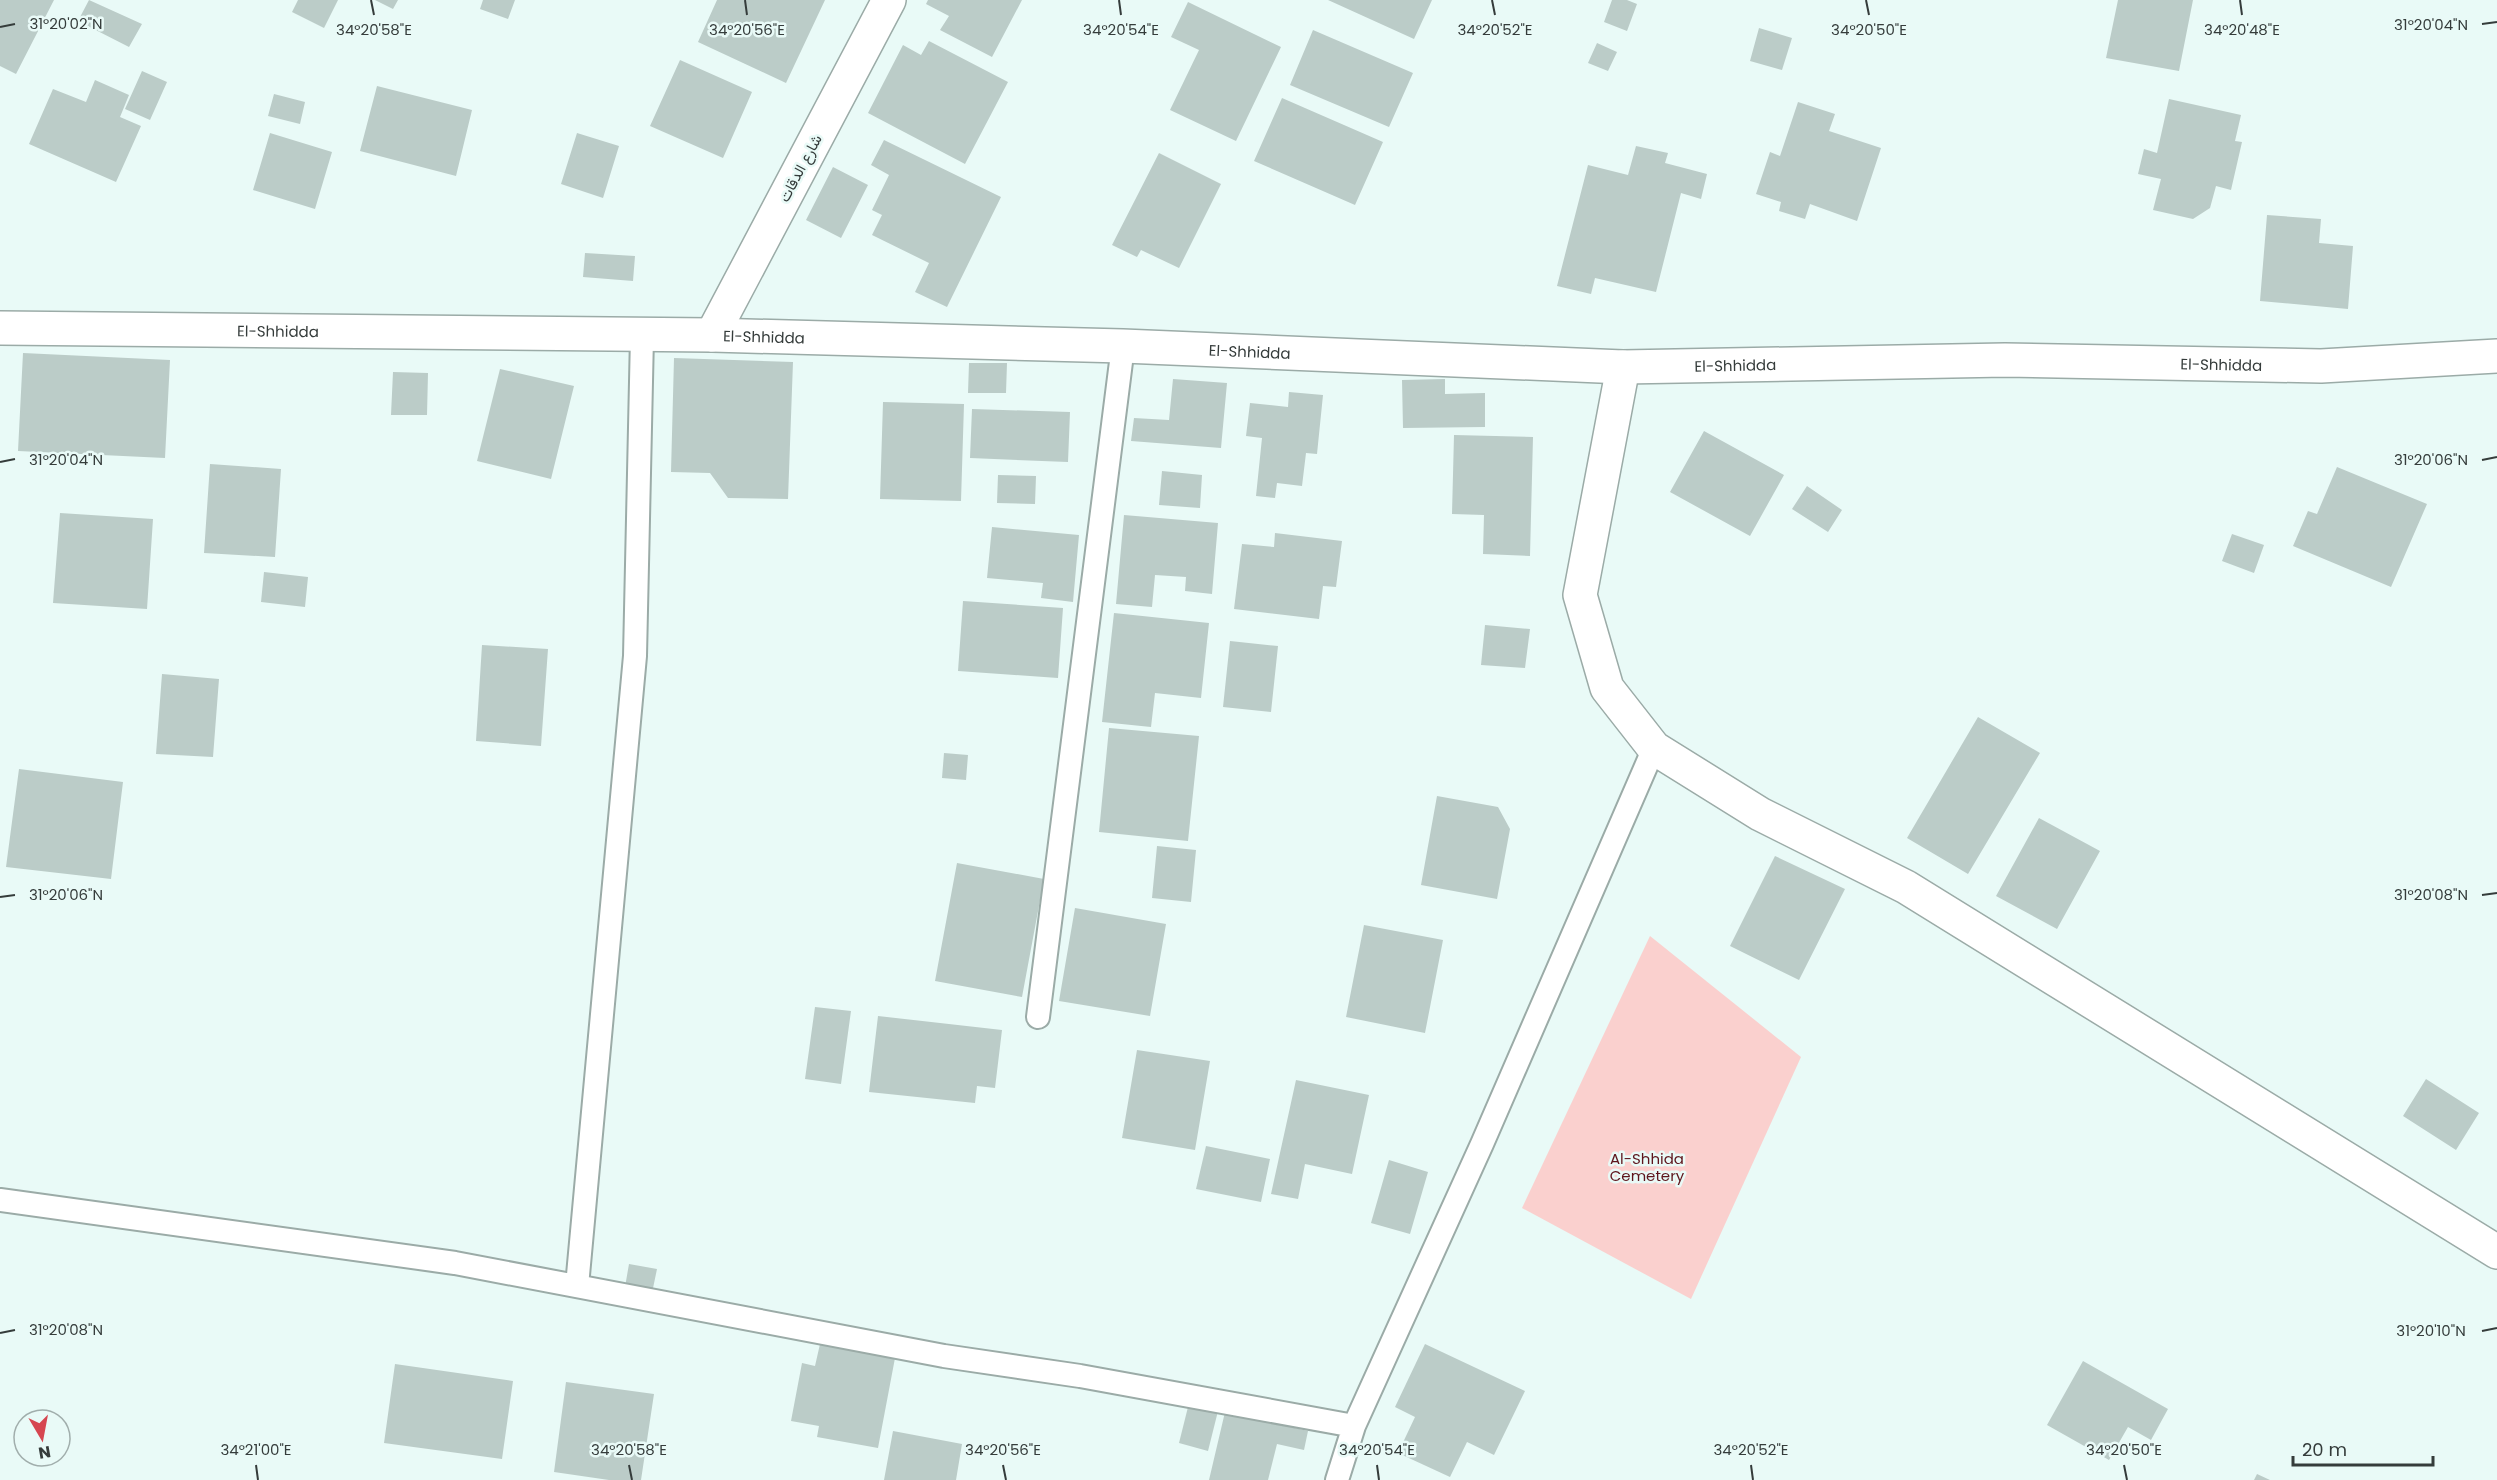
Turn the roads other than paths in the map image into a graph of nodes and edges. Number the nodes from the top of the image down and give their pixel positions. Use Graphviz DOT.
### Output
graph roads {
  1 [pos="889,0"];
  2 [pos="0,328"];
  3 [pos="712,335"];
  4 [pos="642,336"];
  5 [pos="1123,346"];
  6 [pos="2497,356"];
  7 [pos="1623,367"];
  8 [pos="1654,748"];
  9 [pos="1038,1017"];
  10 [pos="0,1200"];
  11 [pos="2497,1252"];
  12 [pos="577,1286"];
  13 [pos="1354,1426"];
  14 [pos="1337,1480"];
  1 -- 3 [label="street, شارع الدقات"];
  2 -- 4 [label="street, El-Shhidda"];
  3 -- 4 [label="street, El-Shhidda"];
  3 -- 5 [label="street, El-Shhidda"];
  4 -- 12 [label="lane"];
  5 -- 7 [label="street, El-Shhidda"];
  5 -- 9 [label="lane"];
  6 -- 7 [label="street, El-Shhidda"];
  7 -- 8 [label="street"];
  8 -- 11 [label="street"];
  8 -- 13 [label="lane"];
  10 -- 12 [label="lane"];
  12 -- 13 [label="lane"];
  13 -- 14 [label="lane"];
}
